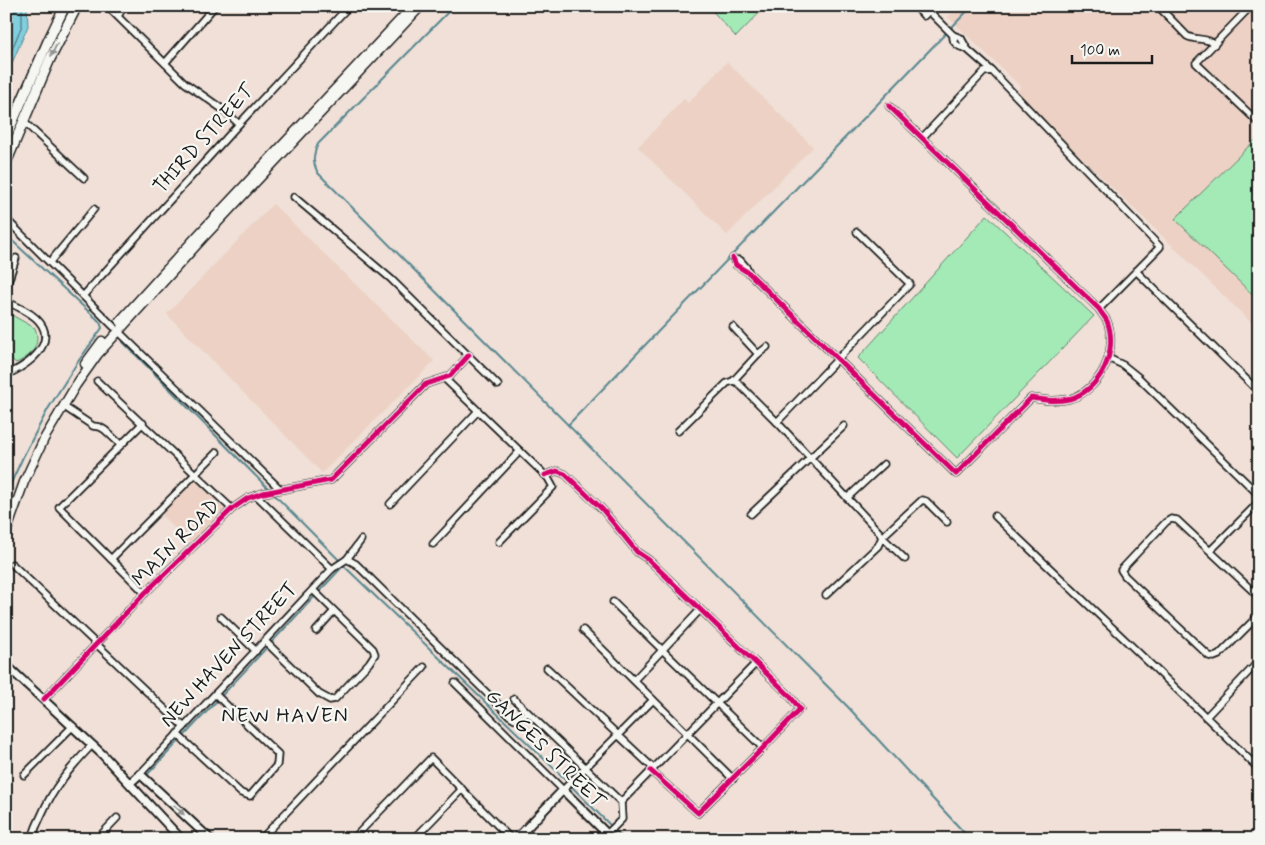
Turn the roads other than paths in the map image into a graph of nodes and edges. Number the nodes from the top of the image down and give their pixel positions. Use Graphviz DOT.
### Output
graph roads {
  1 [pos="64,6"];
  2 [pos="77,6"];
  3 [pos="107,6"];
  4 [pos="124,6"];
  5 [pos="215,6"];
  6 [pos="349,6"];
  7 [pos="413,6"];
  8 [pos="421,6"];
  9 [pos="915,6"];
  10 [pos="924,6"];
  11 [pos="1158,6"];
  12 [pos="1251,6"];
  13 [pos="929,11"];
  14 [pos="118,16"];
  15 [pos="1214,44"];
  16 [pos="165,63"];
  17 [pos="992,71"];
  18 [pos="889,106"];
  19 [pos="24,121"];
  20 [pos="1259,123"];
  21 [pos="239,124"];
  22 [pos="6,137"];
  23 [pos="922,138"];
  24 [pos="6,163"];
  25 [pos="84,178"];
  26 [pos="294,197"];
  27 [pos="94,209"];
  28 [pos="6,219"];
  29 [pos="857,232"];
  30 [pos="16,258"];
  31 [pos="734,259"];
  32 [pos="50,262"];
  33 [pos="1136,271"];
  34 [pos="6,288"];
  35 [pos="83,296"];
  36 [pos="6,302"];
  37 [pos="1099,308"];
  38 [pos="733,328"];
  39 [pos="116,329"];
  40 [pos="767,347"];
  41 [pos="758,354"];
  42 [pos="469,356"];
  43 [pos="1108,358"];
  44 [pos="836,359"];
  45 [pos="6,360"];
  46 [pos="8,374"];
  47 [pos="445,379"];
  48 [pos="733,380"];
  49 [pos="97,381"];
  50 [pos="498,385"];
  51 [pos="6,387"];
  52 [pos="1259,392"];
  53 [pos="65,407"];
  54 [pos="478,411"];
  55 [pos="777,422"];
  56 [pos="143,423"];
  57 [pos="844,426"];
  58 [pos="678,431"];
  59 [pos="121,445"];
  60 [pos="520,451"];
  61 [pos="217,452"];
  62 [pos="810,458"];
  63 [pos="884,464"];
  64 [pos="195,474"];
  65 [pos="545,475"];
  66 [pos="280,489"];
  67 [pos="256,495"];
  68 [pos="1259,495"];
  69 [pos="847,498"];
  70 [pos="1259,502"];
  71 [pos="390,504"];
  72 [pos="232,508"];
  73 [pos="751,514"];
  74 [pos="6,516"];
  75 [pos="995,516"];
  76 [pos="948,522"];
  77 [pos="6,533"];
  78 [pos="882,537"];
  79 [pos="361,540"];
  80 [pos="499,542"];
  81 [pos="433,544"];
  82 [pos="1211,550"];
  83 [pos="111,559"];
  84 [pos="905,559"];
  85 [pos="345,560"];
  86 [pos="12,564"];
  87 [pos="334,567"];
  88 [pos="314,592"];
  89 [pos="146,593"];
  90 [pos="826,595"];
  91 [pos="1259,597"];
  92 [pos="612,602"];
  93 [pos="700,610"];
  94 [pos="334,612"];
  95 [pos="1259,615"];
  96 [pos="221,616"];
  97 [pos="316,630"];
  98 [pos="583,630"];
  99 [pos="267,643"];
  100 [pos="97,645"];
  101 [pos="256,651"];
  102 [pos="662,651"];
  103 [pos="1259,661"];
  104 [pos="756,663"];
  105 [pos="6,665"];
  106 [pos="424,667"];
  107 [pos="548,668"];
  108 [pos="634,680"];
  109 [pos="455,683"];
  110 [pos="215,694"];
  111 [pos="44,699"];
  112 [pos="514,699"];
  113 [pos="653,700"];
  114 [pos="717,703"];
  115 [pos="527,713"];
  116 [pos="1206,717"];
  117 [pos="72,726"];
  118 [pos="184,727"];
  119 [pos="177,734"];
  120 [pos="687,734"];
  121 [pos="617,735"];
  122 [pos="92,746"];
  123 [pos="764,748"];
  124 [pos="585,767"];
  125 [pos="652,770"];
  126 [pos="1259,770"];
  127 [pos="24,775"];
  128 [pos="141,775"];
  129 [pos="733,779"];
  130 [pos="130,783"];
  131 [pos="567,786"];
  132 [pos="462,789"];
  133 [pos="621,802"];
  134 [pos="117,818"];
  135 [pos="611,832"];
  136 [pos="1259,834"];
  137 [pos="179,838"];
  138 [pos="33,839"];
  139 [pos="97,839"];
  140 [pos="210,839"];
  141 [pos="262,839"];
  142 [pos="353,839"];
  143 [pos="414,839"];
  144 [pos="511,839"];
  145 [pos="516,839"];
  146 [pos="1254,839"];
  1 -- 22 [label="main road"];
  2 -- 19 [label="main road, one-way"];
  3 -- 14 [label="street"];
  4 -- 14 [label="street"];
  5 -- 16 [label="street"];
  6 -- 21 [label="street, THIRD STREET"];
  7 -- 39 [label="main road"];
  8 -- 39 [label="main road"];
  9 -- 13 [label="street"];
  10 -- 13 [label="street"];
  11 -- 15 [label="street"];
  12 -- 15 [label="street"];
  13 -- 17 [label="street"];
  14 -- 16 [label="street"];
  15 -- 20 [label="street"];
  16 -- 21 [label="street"];
  17 -- 23 [label="street"];
  17 -- 33 [label="street"];
  18 -- 23 [label="street"];
  19 -- 24 [label="main road"];
  19 -- 25 [label="street"];
  21 -- 35 [label="street, THIRD STREET"];
  23 -- 37 [label="street"];
  26 -- 42 [label="street"];
  27 -- 32 [label="street"];
  28 -- 32 [label="street"];
  29 -- 44 [label="street"];
  30 -- 34 [label="street"];
  31 -- 44 [label="street"];
  32 -- 35 [label="street"];
  33 -- 37 [label="street"];
  33 -- 52 [label="street"];
  35 -- 39 [label="street"];
  36 -- 46 [label="street"];
  37 -- 43 [label="street"];
  38 -- 41 [label="street"];
  39 -- 53 [label="main road"];
  39 -- 66 [label="street"];
  39 -- 74 [label="main road"];
  40 -- 41 [label="street"];
  41 -- 48 [label="street"];
  42 -- 47 [label="street"];
  42 -- 50 [label="street"];
  43 -- 44 [label="street"];
  43 -- 68 [label="street"];
  44 -- 55 [label="street"];
  45 -- 46 [label="street"];
  46 -- 51 [label="street"];
  47 -- 54 [label="street"];
  47 -- 66 [label="street, MAIN ROAD"];
  48 -- 55 [label="street"];
  48 -- 58 [label="street"];
  49 -- 56 [label="street"];
  53 -- 59 [label="street"];
  53 -- 77 [label="main road"];
  54 -- 60 [label="street"];
  54 -- 71 [label="street"];
  55 -- 62 [label="street"];
  56 -- 59 [label="street"];
  56 -- 64 [label="street"];
  57 -- 62 [label="street"];
  59 -- 83 [label="street"];
  60 -- 65 [label="street"];
  60 -- 81 [label="street"];
  61 -- 64 [label="street"];
  62 -- 69 [label="street"];
  62 -- 73 [label="street"];
  63 -- 69 [label="street"];
  64 -- 72 [label="street"];
  64 -- 83 [label="street"];
  65 -- 80 [label="street"];
  65 -- 93 [label="street"];
  66 -- 67 [label="street, MAIN ROAD"];
  67 -- 72 [label="street, MAIN ROAD"];
  67 -- 87 [label="street"];
  69 -- 78 [label="street"];
  70 -- 82 [label="street"];
  72 -- 89 [label="street, MAIN ROAD"];
  75 -- 116 [label="street"];
  76 -- 78 [label="street"];
  78 -- 84 [label="street"];
  78 -- 90 [label="street"];
  79 -- 85 [label="street"];
  82 -- 91 [label="street"];
  82 -- 95 [label="street"];
  83 -- 89 [label="street"];
  85 -- 87 [label="street, NEW HAVEN STREET"];
  85 -- 115 [label="street"];
  86 -- 100 [label="street"];
  87 -- 88 [label="street, NEW HAVEN STREET"];
  88 -- 94 [label="street"];
  88 -- 99 [label="street, NEW HAVEN STREET"];
  89 -- 100 [label="street, MAIN ROAD"];
  92 -- 102 [label="street"];
  93 -- 102 [label="street"];
  93 -- 104 [label="street"];
  94 -- 97 [label="street"];
  94 -- 99 [label="street"];
  96 -- 101 [label="street"];
  98 -- 108 [label="street"];
  99 -- 101 [label="street, NEW HAVEN STREET"];
  100 -- 111 [label="street, MAIN ROAD"];
  100 -- 118 [label="street"];
  101 -- 110 [label="street, NEW HAVEN STREET"];
  102 -- 108 [label="street"];
  102 -- 114 [label="street"];
  103 -- 116 [label="street"];
  104 -- 114 [label="street"];
  104 -- 123 [label="street"];
  105 -- 111 [label="street"];
  106 -- 141 [label="street"];
  107 -- 121 [label="street"];
  108 -- 113 [label="street"];
  109 -- 131 [label="street, GANGES STREET"];
  110 -- 118 [label="street, NEW HAVEN STREET"];
  110 -- 119 [label="street"];
  111 -- 117 [label="street"];
  112 -- 115 [label="street"];
  113 -- 120 [label="street"];
  113 -- 121 [label="street"];
  114 -- 120 [label="street"];
  114 -- 123 [label="street"];
  115 -- 124 [label="street"];
  116 -- 126 [label="street"];
  117 -- 122 [label="street"];
  117 -- 127 [label="street"];
  118 -- 119 [label="street, NEW HAVEN STREET"];
  119 -- 128 [label="street, NEW HAVEN STREET"];
  120 -- 125 [label="street"];
  120 -- 129 [label="street"];
  121 -- 124 [label="street"];
  121 -- 125 [label="street"];
  122 -- 130 [label="street"];
  122 -- 138 [label="street"];
  123 -- 129 [label="street"];
  124 -- 131 [label="street"];
  124 -- 133 [label="street"];
  125 -- 129 [label="street"];
  125 -- 133 [label="street"];
  128 -- 130 [label="street"];
  128 -- 140 [label="street, one-way"];
  130 -- 137 [label="street"];
  131 -- 135 [label="street, GANGES STREET"];
  131 -- 145 [label="street"];
  132 -- 142 [label="street"];
  132 -- 143 [label="street"];
  132 -- 144 [label="street"];
  133 -- 135 [label="street"];
  134 -- 139 [label="street"];
  136 -- 146 [label="street"];
}
